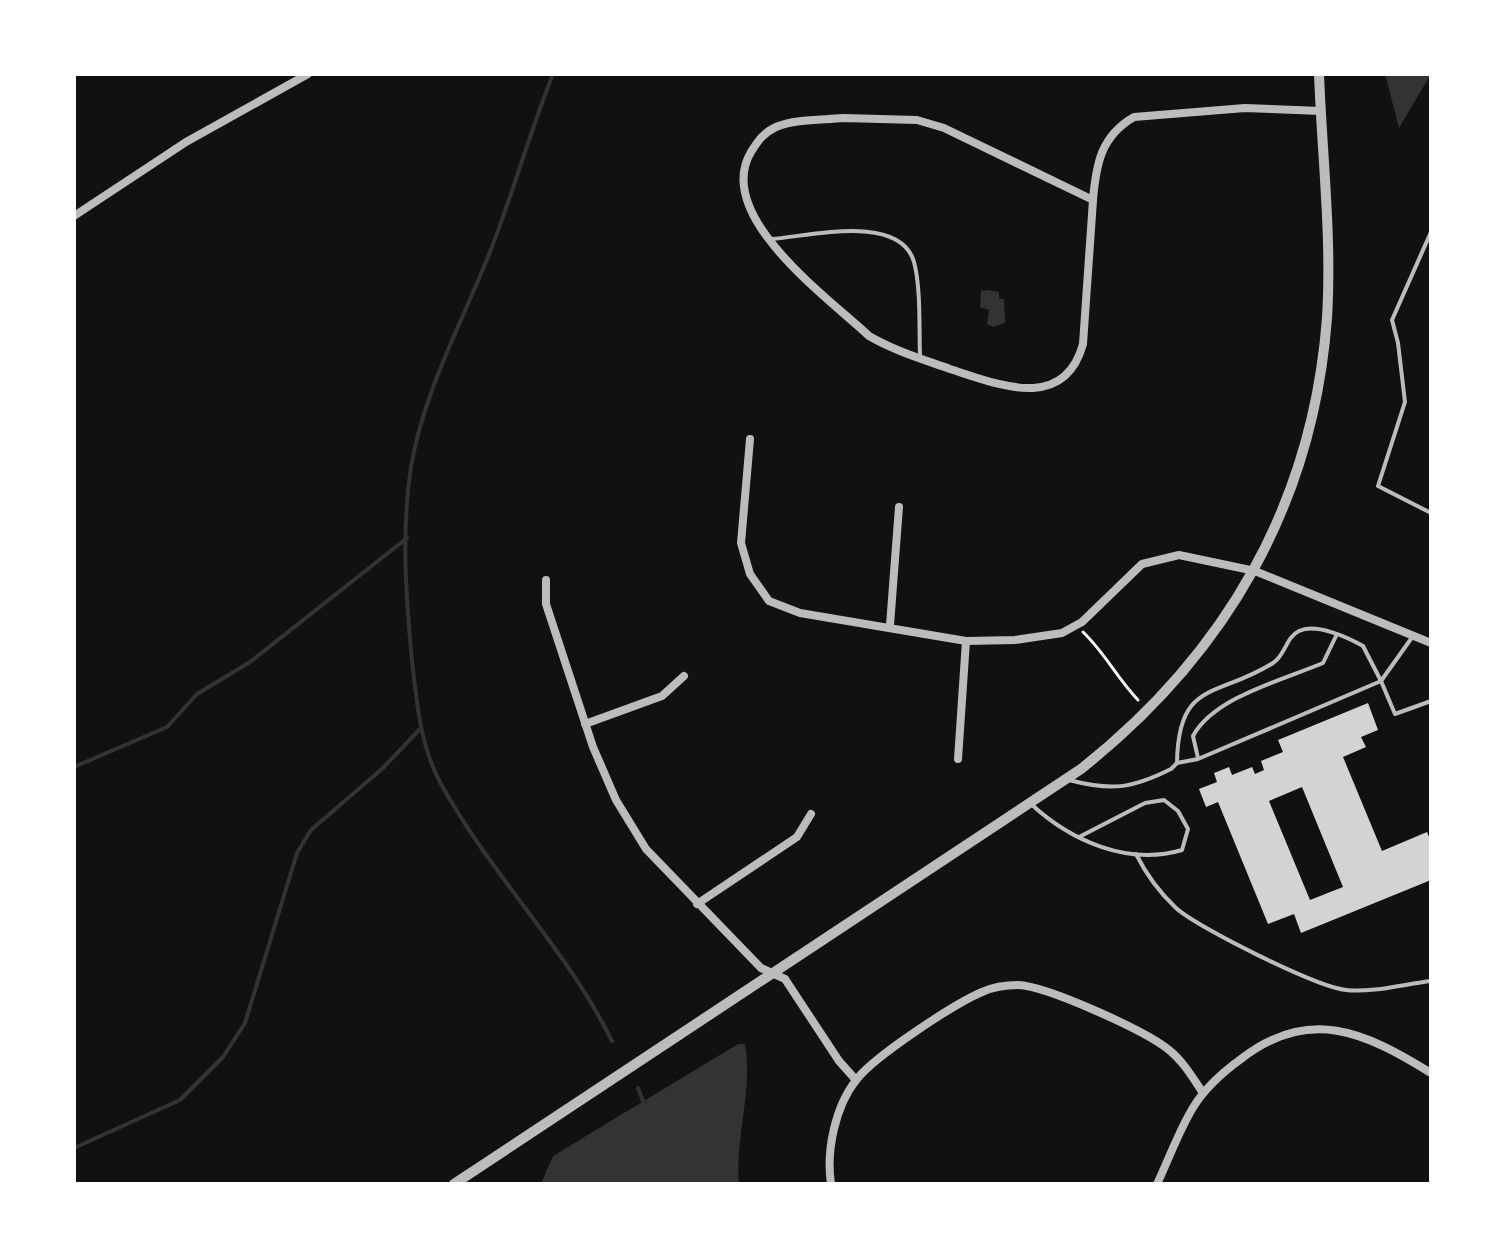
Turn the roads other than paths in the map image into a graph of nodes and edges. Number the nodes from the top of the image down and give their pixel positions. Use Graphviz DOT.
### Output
graph roads {
  1 [pos="308,74"];
  2 [pos="1319,74"];
  3 [pos="1321,111"];
  4 [pos="1093,200"];
  5 [pos="74,216"];
  6 [pos="1431,232"];
  7 [pos="768,240"];
  8 [pos="920,359"];
  9 [pos="750,439"];
  10 [pos="899,507"];
  11 [pos="1431,513"];
  12 [pos="1255,571"];
  13 [pos="546,580"];
  14 [pos="890,625"];
  15 [pos="1336,636"];
  16 [pos="1413,636"];
  17 [pos="966,641"];
  18 [pos="1431,643"];
  19 [pos="684,676"];
  20 [pos="1381,681"];
  21 [pos="1431,701"];
  22 [pos="585,724"];
  23 [pos="958,759"];
  24 [pos="1198,759"];
  25 [pos="1177,763"];
  26 [pos="1067,779"];
  27 [pos="1031,804"];
  28 [pos="811,814"];
  29 [pos="1079,837"];
  30 [pos="1136,854"];
  31 [pos="697,904"];
  32 [pos="773,972"];
  33 [pos="1431,981"];
  34 [pos="1431,1073"];
  35 [pos="856,1080"];
  36 [pos="1203,1093"];
  37 [pos="454,1184"];
  38 [pos="831,1184"];
  39 [pos="1157,1184"];
  1 -- 5 [label="street"];
  2 -- 3 [label="street"];
  3 -- 4 [label="street"];
  3 -- 12 [label="street"];
  4 -- 7 [label="street"];
  4 -- 8 [label="street"];
  6 -- 11 [label="lane"];
  7 -- 8 [label="street"];
  7 -- 8 [label="lane"];
  9 -- 14 [label="street"];
  10 -- 14 [label="street"];
  12 -- 16 [label="street"];
  12 -- 17 [label="street"];
  12 -- 26 [label="street"];
  13 -- 22 [label="street"];
  14 -- 17 [label="street"];
  15 -- 20 [label="lane"];
  15 -- 24 [label="lane"];
  15 -- 25 [label="lane"];
  16 -- 18 [label="street"];
  16 -- 20 [label="lane"];
  17 -- 23 [label="street"];
  19 -- 22 [label="street"];
  20 -- 21 [label="lane"];
  20 -- 24 [label="lane"];
  22 -- 31 [label="street"];
  24 -- 25 [label="lane"];
  25 -- 26 [label="lane"];
  26 -- 27 [label="street"];
  27 -- 29 [label="lane"];
  27 -- 32 [label="street"];
  28 -- 31 [label="street"];
  29 -- 30 [label="lane"];
  29 -- 30 [label="lane"];
  30 -- 33 [label="lane"];
  31 -- 32 [label="street"];
  32 -- 35 [label="street"];
  32 -- 37 [label="street"];
  34 -- 36 [label="street"];
  35 -- 36 [label="street"];
  35 -- 38 [label="street"];
  36 -- 39 [label="street"];
}
